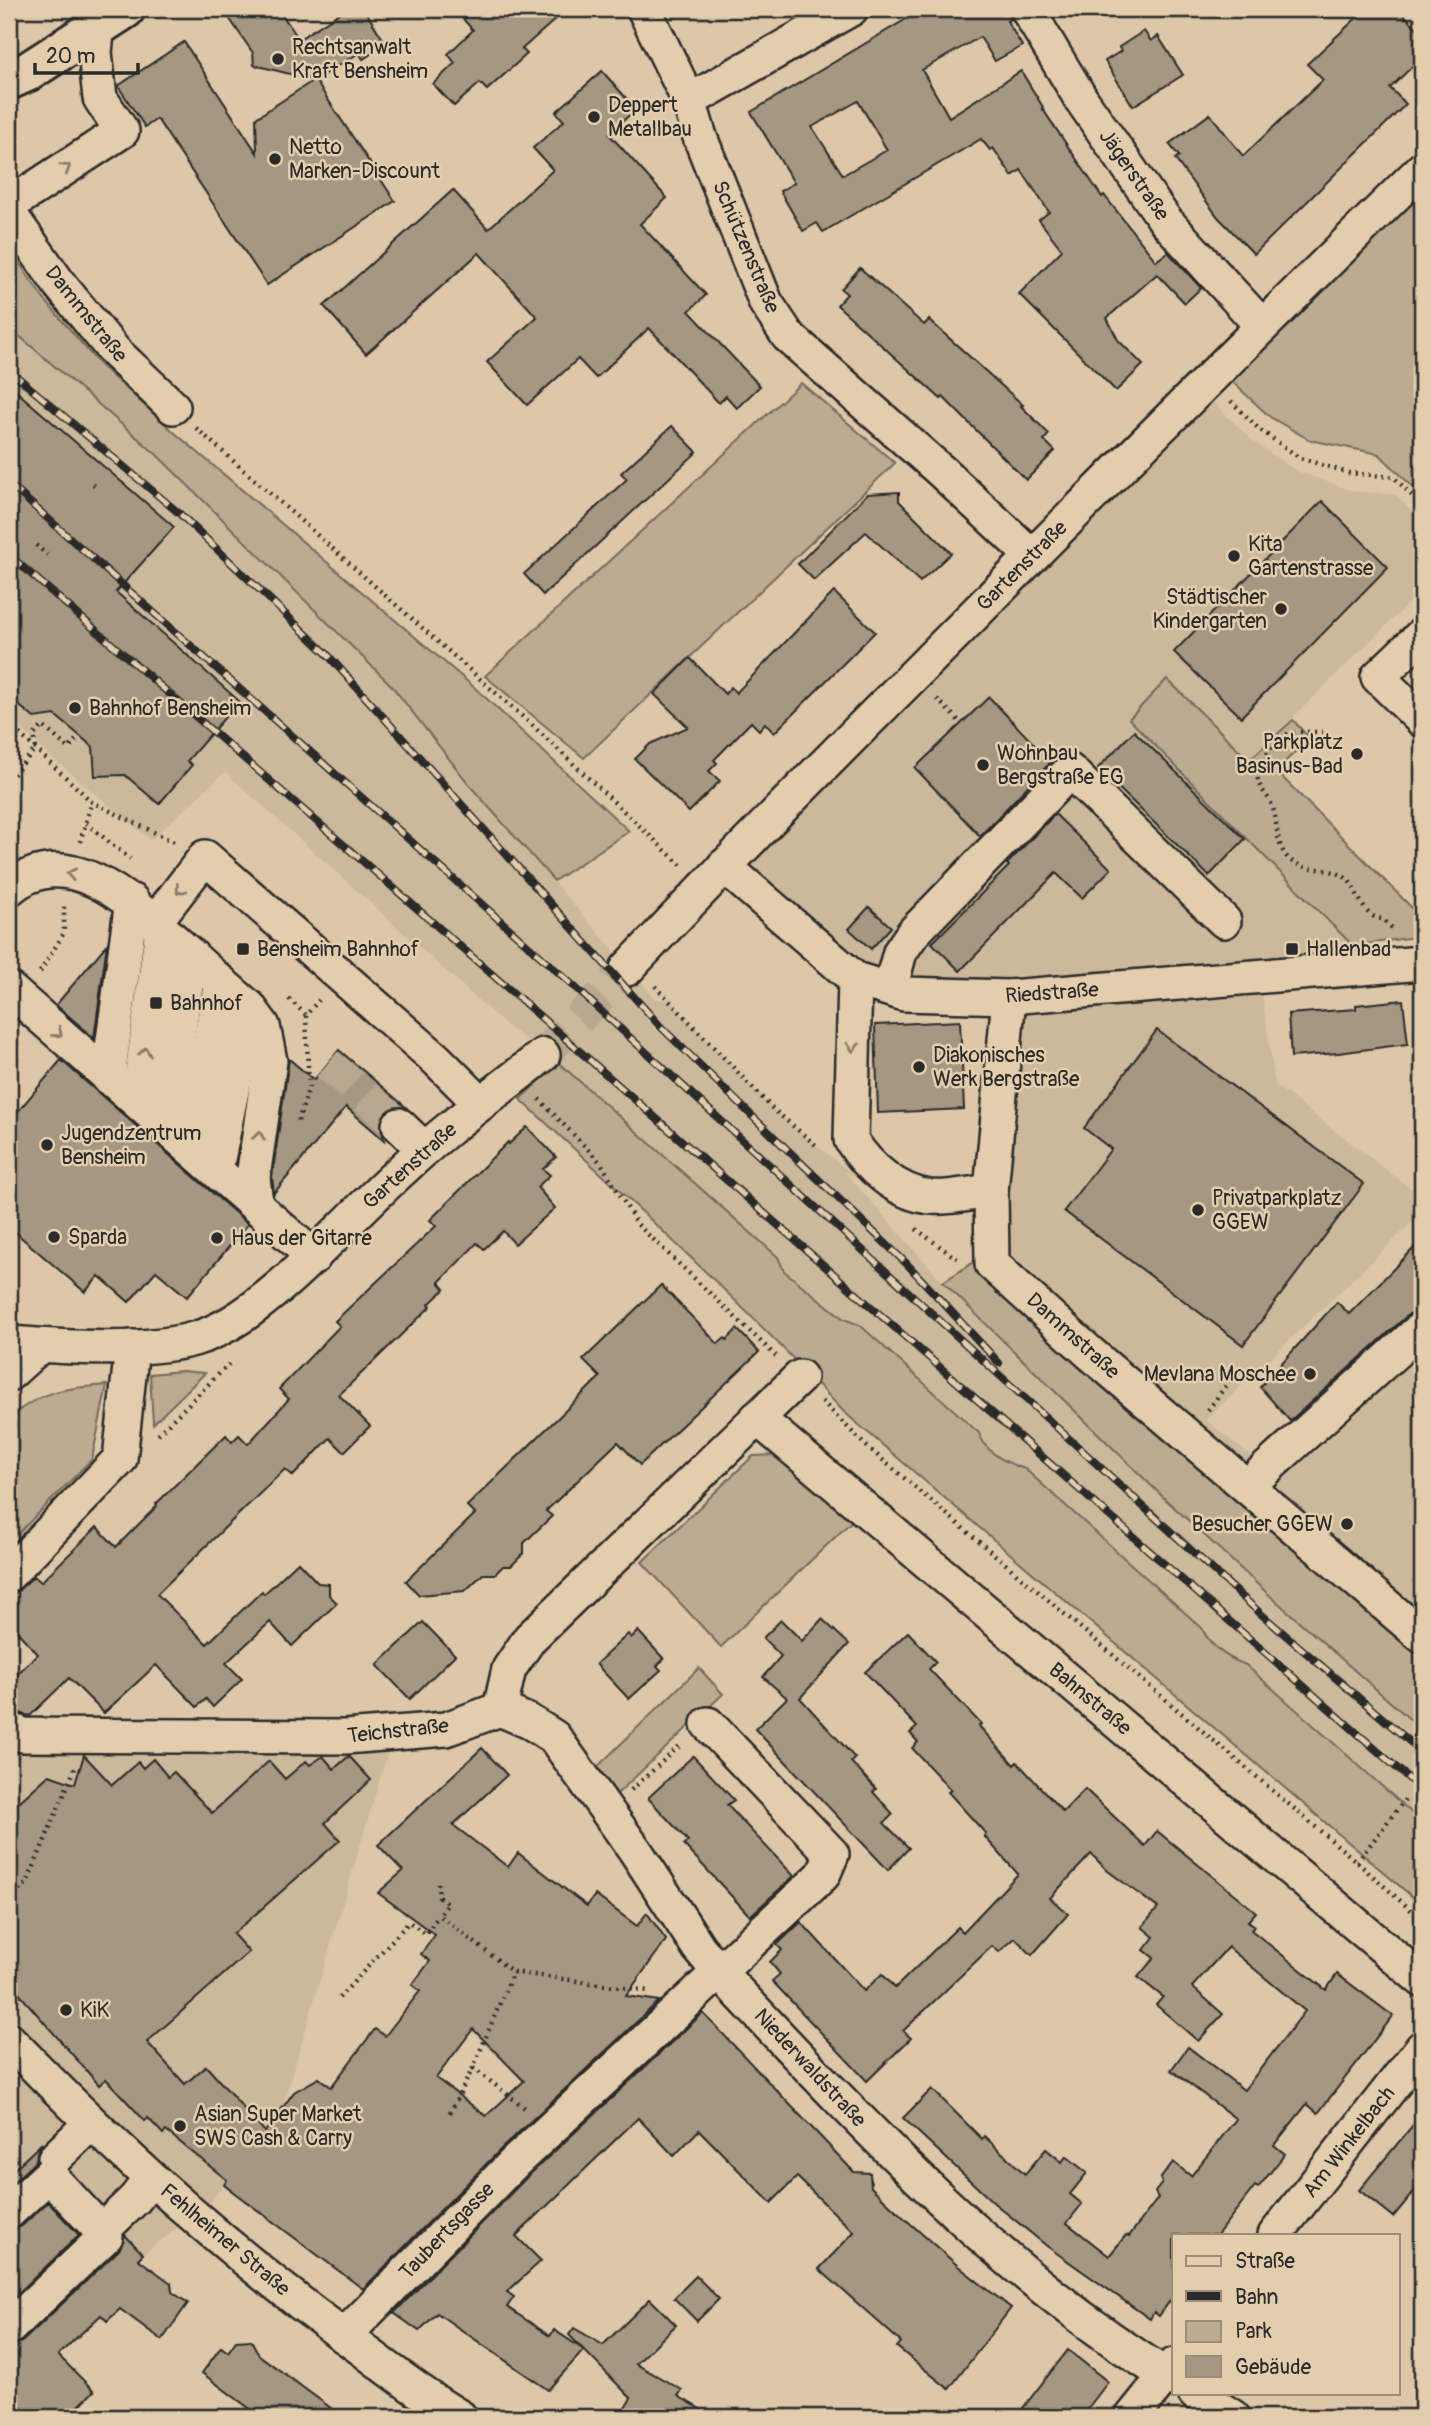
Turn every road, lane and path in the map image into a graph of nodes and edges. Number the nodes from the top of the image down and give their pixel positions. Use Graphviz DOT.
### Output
graph roads {
  1 [pos="645,9"];
  2 [pos="851,9"];
  3 [pos="1027,9"];
  4 [pos="112,17"];
  5 [pos="9,80"];
  6 [pos="689,102"];
  7 [pos="1422,169"];
  8 [pos="9,205"];
  9 [pos="9,213"];
  10 [pos="1262,326"];
  11 [pos="1208,379"];
  12 [pos="173,407"];
  13 [pos="1422,506"];
  14 [pos="36,545"];
  15 [pos="47,555"];
  16 [pos="1032,556"];
  17 [pos="1422,635"];
  18 [pos="935,696"];
  19 [pos="1422,720"];
  20 [pos="961,723"];
  21 [pos="9,724"];
  22 [pos="1323,732"];
  23 [pos="79,736"];
  24 [pos="36,748"];
  25 [pos="9,780"];
  26 [pos="205,857"];
  27 [pos="724,866"];
  28 [pos="683,867"];
  29 [pos="9,889"];
  30 [pos="149,918"];
  31 [pos="1224,921"];
  32 [pos="191,955"];
  33 [pos="1422,963"];
  34 [pos="629,966"];
  35 [pos="1385,966"];
  36 [pos="855,979"];
  37 [pos="220,982"];
  38 [pos="9,989"];
  39 [pos="890,989"];
  40 [pos="1009,997"];
  41 [pos="249,1007"];
  42 [pos="543,1055"];
  43 [pos="108,1077"];
  44 [pos="537,1097"];
  45 [pos="138,1102"];
  46 [pos="480,1103"];
  47 [pos="164,1124"];
  48 [pos="399,1125"];
  49 [pos="191,1147"];
  50 [pos="424,1149"];
  51 [pos="826,1153"];
  52 [pos="216,1169"];
  53 [pos="991,1191"];
  54 [pos="256,1204"];
  55 [pos="314,1256"];
  56 [pos="1422,1328"];
  57 [pos="24,1345"];
  58 [pos="132,1347"];
  59 [pos="234,1358"];
  60 [pos="1231,1366"];
  61 [pos="9,1374"];
  62 [pos="800,1377"];
  63 [pos="757,1418"];
  64 [pos="1189,1437"];
  65 [pos="120,1459"];
  66 [pos="1247,1486"];
  67 [pos="9,1574"];
  68 [pos="1422,1636"];
  69 [pos="500,1710"];
  70 [pos="708,1724"];
  71 [pos="9,1729"];
  72 [pos="71,1779"];
  73 [pos="1406,1798"];
  74 [pos="607,1812"];
  75 [pos="1357,1862"];
  76 [pos="438,1883"];
  77 [pos="9,1900"];
  78 [pos="439,1916"];
  79 [pos="1422,1920"];
  80 [pos="513,1972"];
  81 [pos="1422,1980"];
  82 [pos="708,1982"];
  83 [pos="339,1998"];
  84 [pos="9,2040"];
  85 [pos="1422,2048"];
  86 [pos="473,2068"];
  87 [pos="450,2113"];
  88 [pos="91,2123"];
  89 [pos="551,2128"];
  90 [pos="55,2158"];
  91 [pos="151,2178"];
  92 [pos="9,2212"];
  93 [pos="113,2221"];
  94 [pos="1276,2234"];
  95 [pos="9,2328"];
  96 [pos="344,2336"];
  97 [pos="1171,2373"];
  98 [pos="1197,2394"];
  99 [pos="460,2417"];
  100 [pos="1132,2417"];
  101 [pos="1233,2417"];
  1 -- 6 [label="street, Schützenstraße"];
  2 -- 6 [label="street"];
  3 -- 10 [label="street, Jägerstraße"];
  4 -- 5 [label="main road"];
  8 -- 4 [label="street, one-way"];
  6 -- 16 [label="street, Schützenstraße"];
  7 -- 10 [label="street, Gartenstraße"];
  9 -- 12 [label="street, Dammstraße"];
  10 -- 11 [label="street, Gartenstraße"];
  11 -- 13 [label="path"];
  11 -- 16 [label="street, Gartenstraße"];
  12 -- 28 [label="path"];
  14 -- 15 [label="path"];
  16 -- 27 [label="street, Gartenstraße"];
  17 -- 19 [label="street"];
  18 -- 20 [label="path"];
  21 -- 24 [label="path"];
  22 -- 35 [label="path"];
  23 -- 24 [label="path"];
  24 -- 25 [label="path"];
  24 -- 26 [label="path"];
  26 -- 30 [label="street, one-way"];
  26 -- 46 [label="street"];
  27 -- 34 [label="street, Gartenstraße"];
  27 -- 36 [label="street, Riedstraße"];
  30 -- 29 [label="street, one-way"];
  30 -- 32 [label="street"];
  30 -- 43 [label="street"];
  45 -- 30 [label="street, one-way"];
  31 -- 39 [label="street"];
  32 -- 37 [label="street"];
  32 -- 47 [label="street"];
  33 -- 35 [label="street, Riedstraße"];
  34 -- 51 [label="path"];
  35 -- 40 [label="street, Riedstraße"];
  36 -- 39 [label="street, Riedstraße"];
  36 -- 53 [label="street, one-way"];
  37 -- 41 [label="street"];
  37 -- 49 [label="street"];
  38 -- 43 [label="street, one-way"];
  39 -- 40 [label="street, Riedstraße"];
  40 -- 53 [label="street, Dammstraße"];
  41 -- 52 [label="street"];
  54 -- 41 [label="street, one-way"];
  42 -- 46 [label="street, Gartenstraße"];
  43 -- 45 [label="street"];
  44 -- 62 [label="path"];
  45 -- 47 [label="street"];
  46 -- 50 [label="street, Gartenstraße"];
  47 -- 49 [label="street"];
  48 -- 50 [label="street"];
  49 -- 52 [label="street"];
  50 -- 55 [label="street, Gartenstraße"];
  52 -- 54 [label="street"];
  53 -- 64 [label="street, Dammstraße"];
  54 -- 55 [label="street"];
  55 -- 58 [label="street, Gartenstraße"];
  56 -- 66 [label="street"];
  57 -- 58 [label="street, Gartenstraße"];
  57 -- 61 [label="street, Gartenstraße"];
  58 -- 65 [label="street"];
  59 -- 65 [label="path"];
  60 -- 64 [label="path"];
  62 -- 63 [label="street"];
  62 -- 75 [label="path"];
  63 -- 69 [label="street"];
  63 -- 81 [label="street, Bahnstraße"];
  64 -- 66 [label="street, Dammstraße"];
  65 -- 67 [label="street"];
  66 -- 68 [label="street, Dammstraße"];
  69 -- 71 [label="street, Teichstraße"];
  69 -- 74 [label="street, Niederwaldstraße"];
  70 -- 74 [label="path"];
  70 -- 82 [label="street, Taubertsgasse"];
  72 -- 77 [label="path"];
  73 -- 75 [label="path"];
  74 -- 82 [label="street, Niederwaldstraße"];
  75 -- 79 [label="path"];
  76 -- 78 [label="path"];
  78 -- 80 [label="path"];
  78 -- 83 [label="path"];
  80 -- 82 [label="path"];
  80 -- 86 [label="path"];
  82 -- 89 [label="street, Taubertsgasse"];
  82 -- 97 [label="street, Niederwaldstraße"];
  84 -- 88 [label="street, Fehlheimer Straße"];
  85 -- 94 [label="street, Am Winkelbach"];
  86 -- 87 [label="path"];
  86 -- 89 [label="path"];
  88 -- 90 [label="street"];
  88 -- 91 [label="street, Fehlheimer Straße"];
  89 -- 96 [label="street, Taubertsgasse"];
  91 -- 93 [label="street"];
  91 -- 96 [label="street, Fehlheimer Straße"];
  92 -- 95 [label="street"];
  96 -- 99 [label="street, Fehlheimer Straße"];
  97 -- 100 [label="street"];
  98 -- 101 [label="street"];
}
